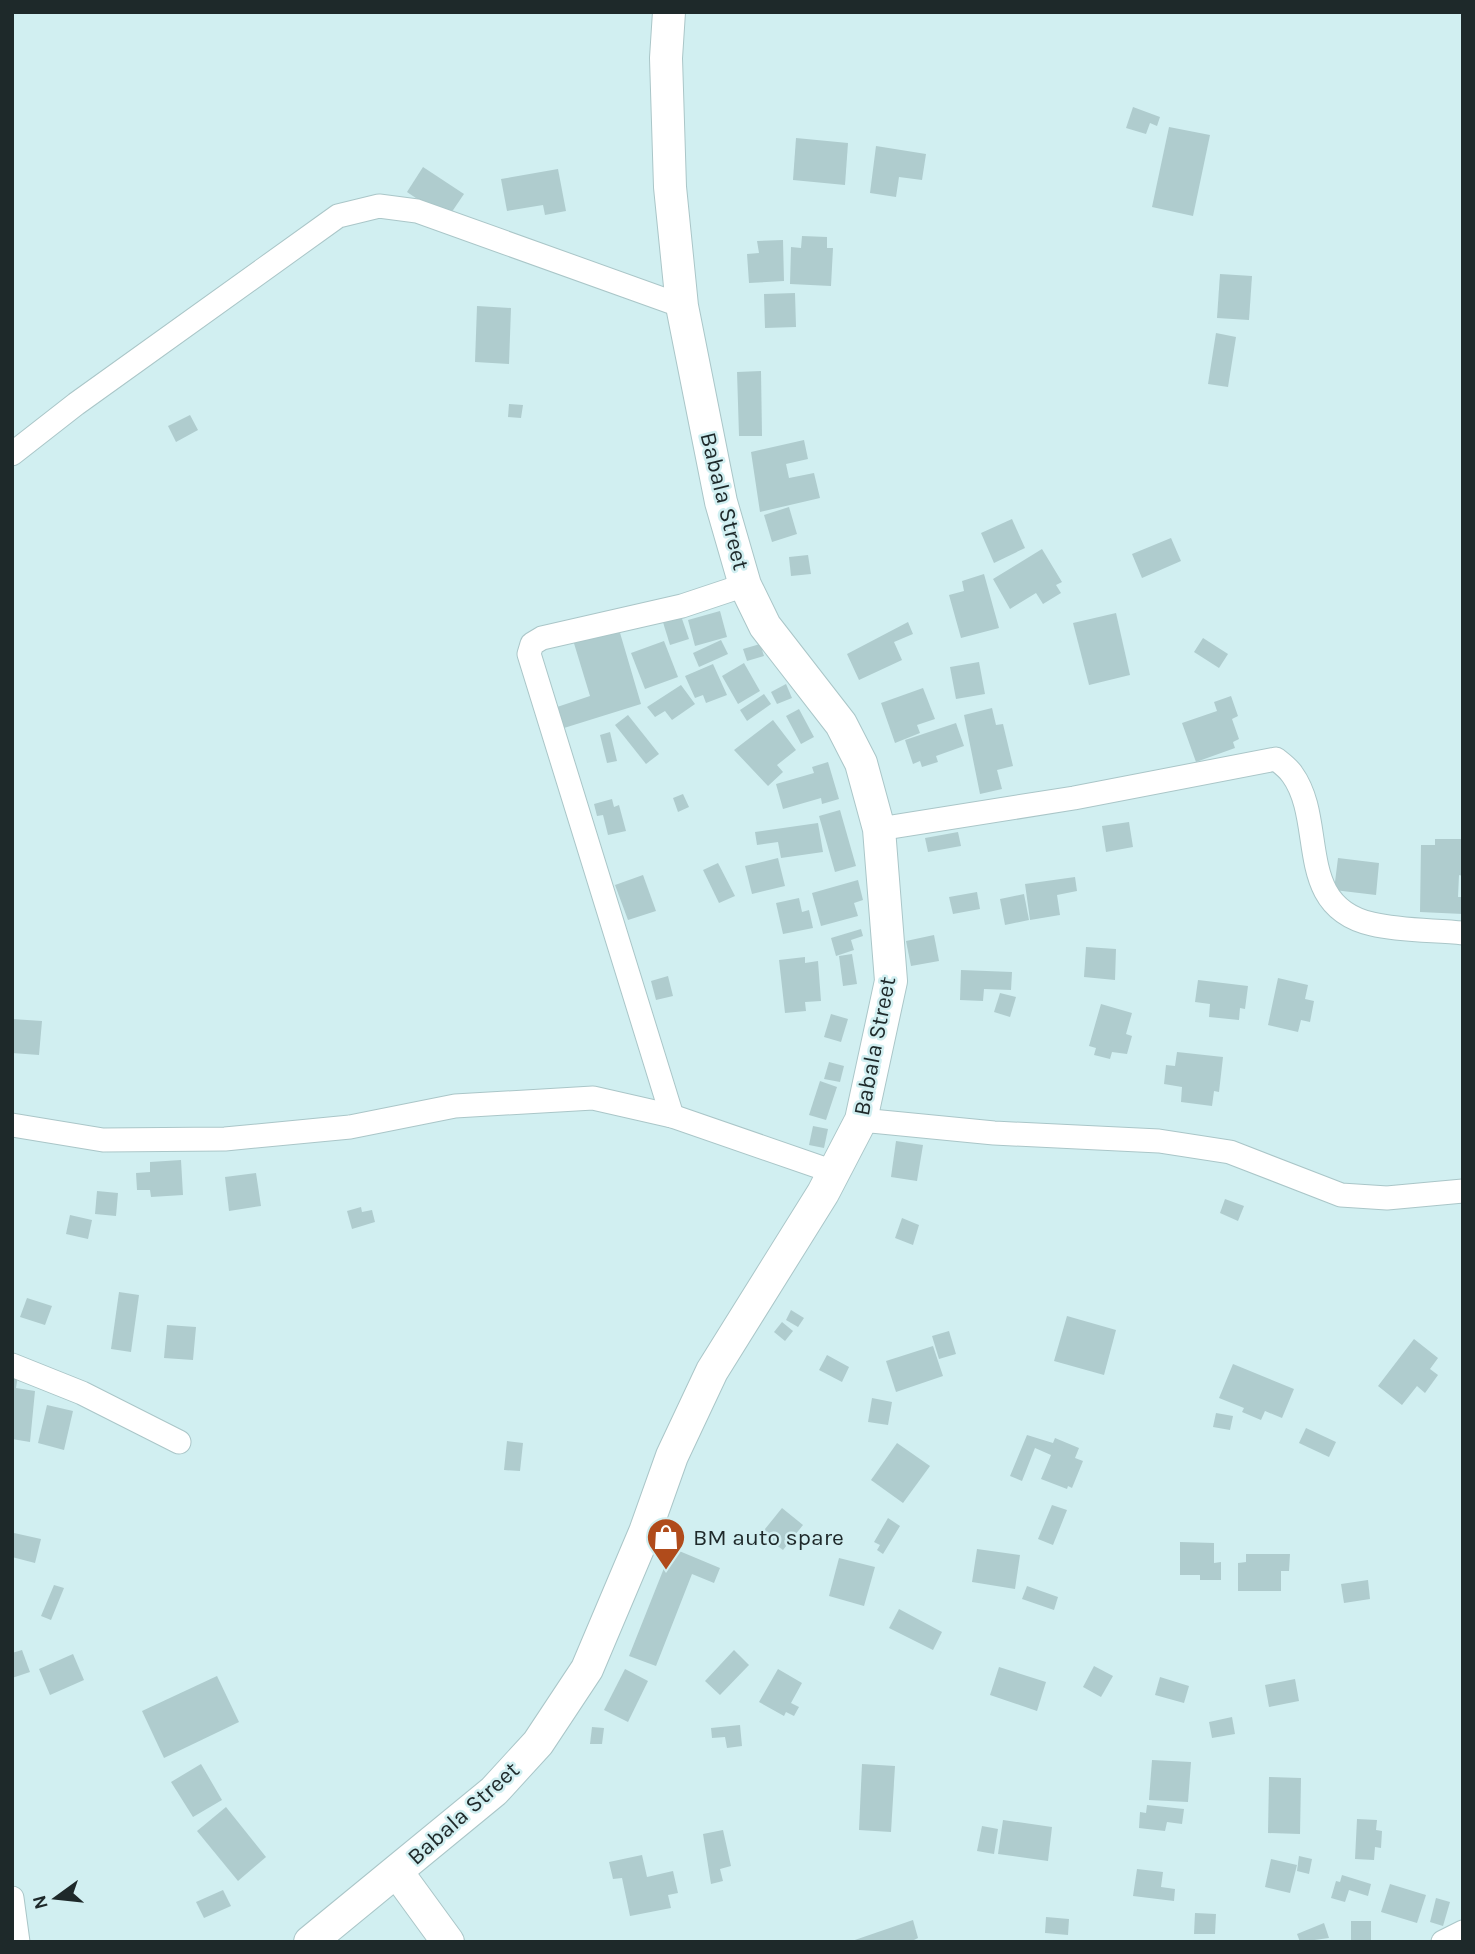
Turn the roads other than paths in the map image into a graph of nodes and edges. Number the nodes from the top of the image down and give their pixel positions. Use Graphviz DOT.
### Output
graph roads {
  1 [pos="669,12"];
  2 [pos="682,306"];
  3 [pos="12,454"];
  4 [pos="745,585"];
  5 [pos="879,829"];
  6 [pos="1463,933"];
  7 [pos="673,1116"];
  8 [pos="861,1120"];
  9 [pos="12,1125"];
  10 [pos="834,1172"];
  11 [pos="1463,1191"];
  12 [pos="12,1364"];
  13 [pos="179,1442"];
  14 [pos="397,1872"];
  15 [pos="12,1898"];
  16 [pos="1463,1932"];
  17 [pos="18,1942"];
  18 [pos="310,1942"];
  19 [pos="448,1942"];
  20 [pos="1443,1942"];
  1 -- 2 [label="street, Babala Street"];
  2 -- 3 [label="street"];
  2 -- 4 [label="street, Babala Street"];
  4 -- 5 [label="street, Babala Street"];
  4 -- 7 [label="street"];
  5 -- 6 [label="street"];
  5 -- 8 [label="street, Babala Street"];
  7 -- 9 [label="street"];
  7 -- 10 [label="street"];
  8 -- 10 [label="street, Babala Street"];
  8 -- 11 [label="street"];
  10 -- 14 [label="street, Babala Street"];
  12 -- 13 [label="street"];
  14 -- 18 [label="street, Babala Street"];
  14 -- 19 [label="street"];
  15 -- 17 [label="street"];
  16 -- 20 [label="street"];
}
